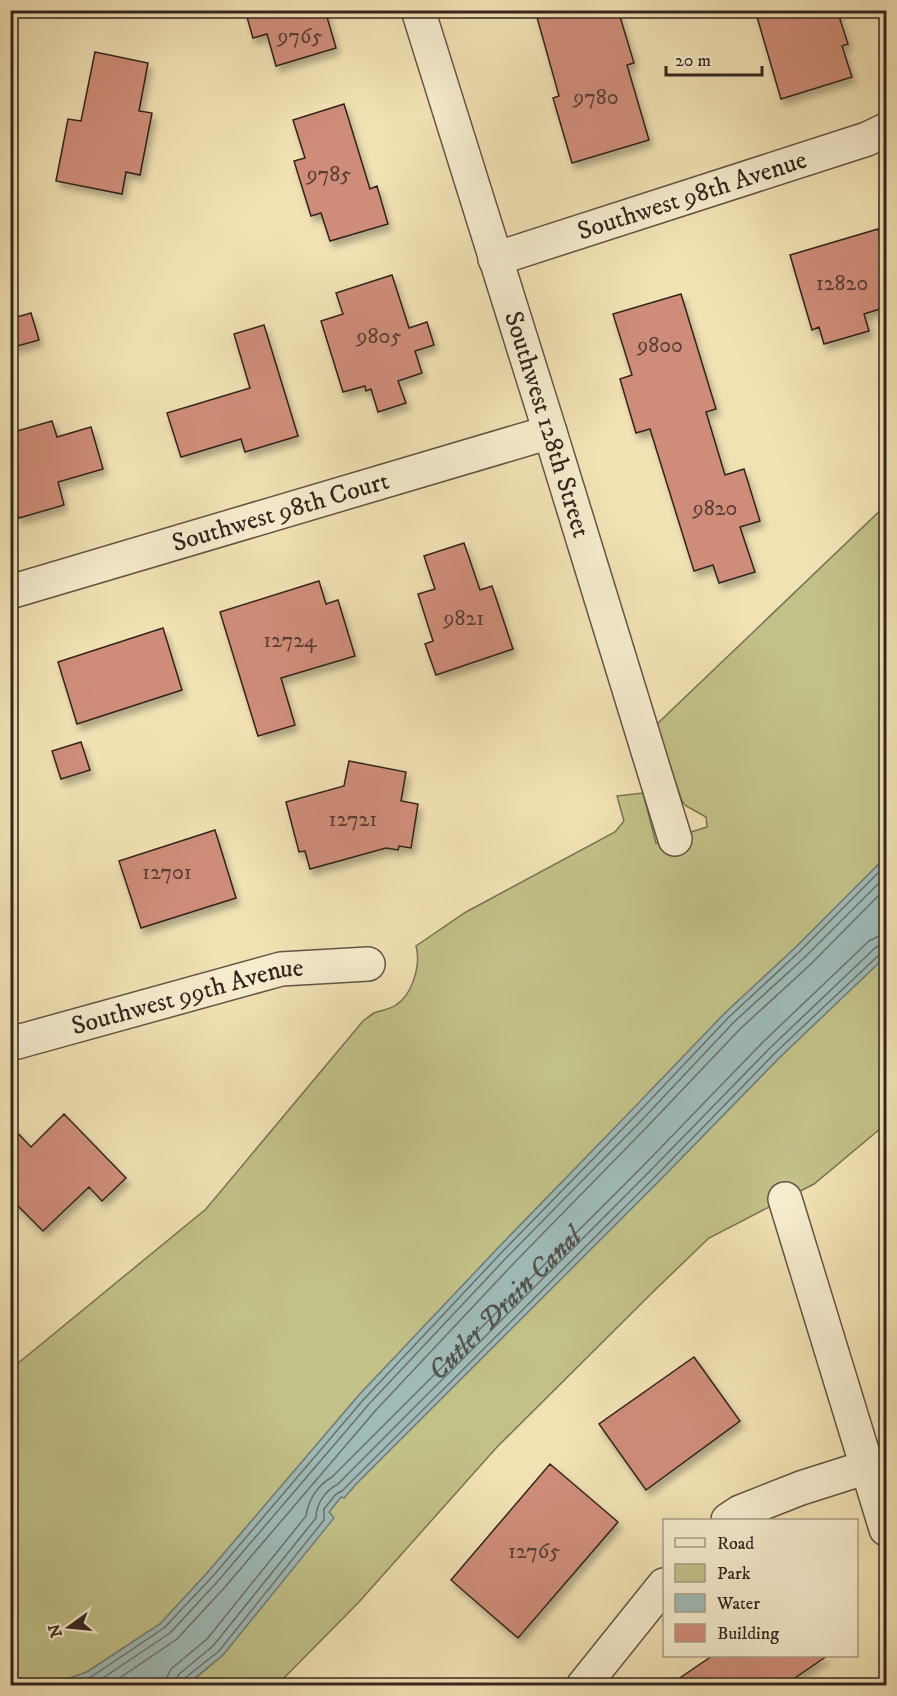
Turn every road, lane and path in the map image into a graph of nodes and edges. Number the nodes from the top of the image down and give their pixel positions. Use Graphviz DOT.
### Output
graph roads {
  1 [pos="418,10"];
  2 [pos="886,130"];
  3 [pos="495,260"];
  4 [pos="550,432"];
  5 [pos="10,592"];
  6 [pos="675,838"];
  7 [pos="368,964"];
  8 [pos="10,1044"];
  9 [pos="785,1199"];
  10 [pos="867,1467"];
  11 [pos="731,1519"];
  12 [pos="886,1529"];
  13 [pos="663,1587"];
  14 [pos="583,1686"];
  1 -- 3 [label="street, Southwest 128th Street"];
  2 -- 3 [label="street, Southwest 98th Avenue"];
  3 -- 4 [label="street, Southwest 128th Street"];
  4 -- 5 [label="street, Southwest 98th Court"];
  4 -- 6 [label="street, Southwest 128th Street"];
  7 -- 8 [label="street, Southwest 99th Avenue"];
  9 -- 10 [label="street"];
  10 -- 11 [label="street"];
  10 -- 12 [label="street"];
  13 -- 14 [label="street"];
}
